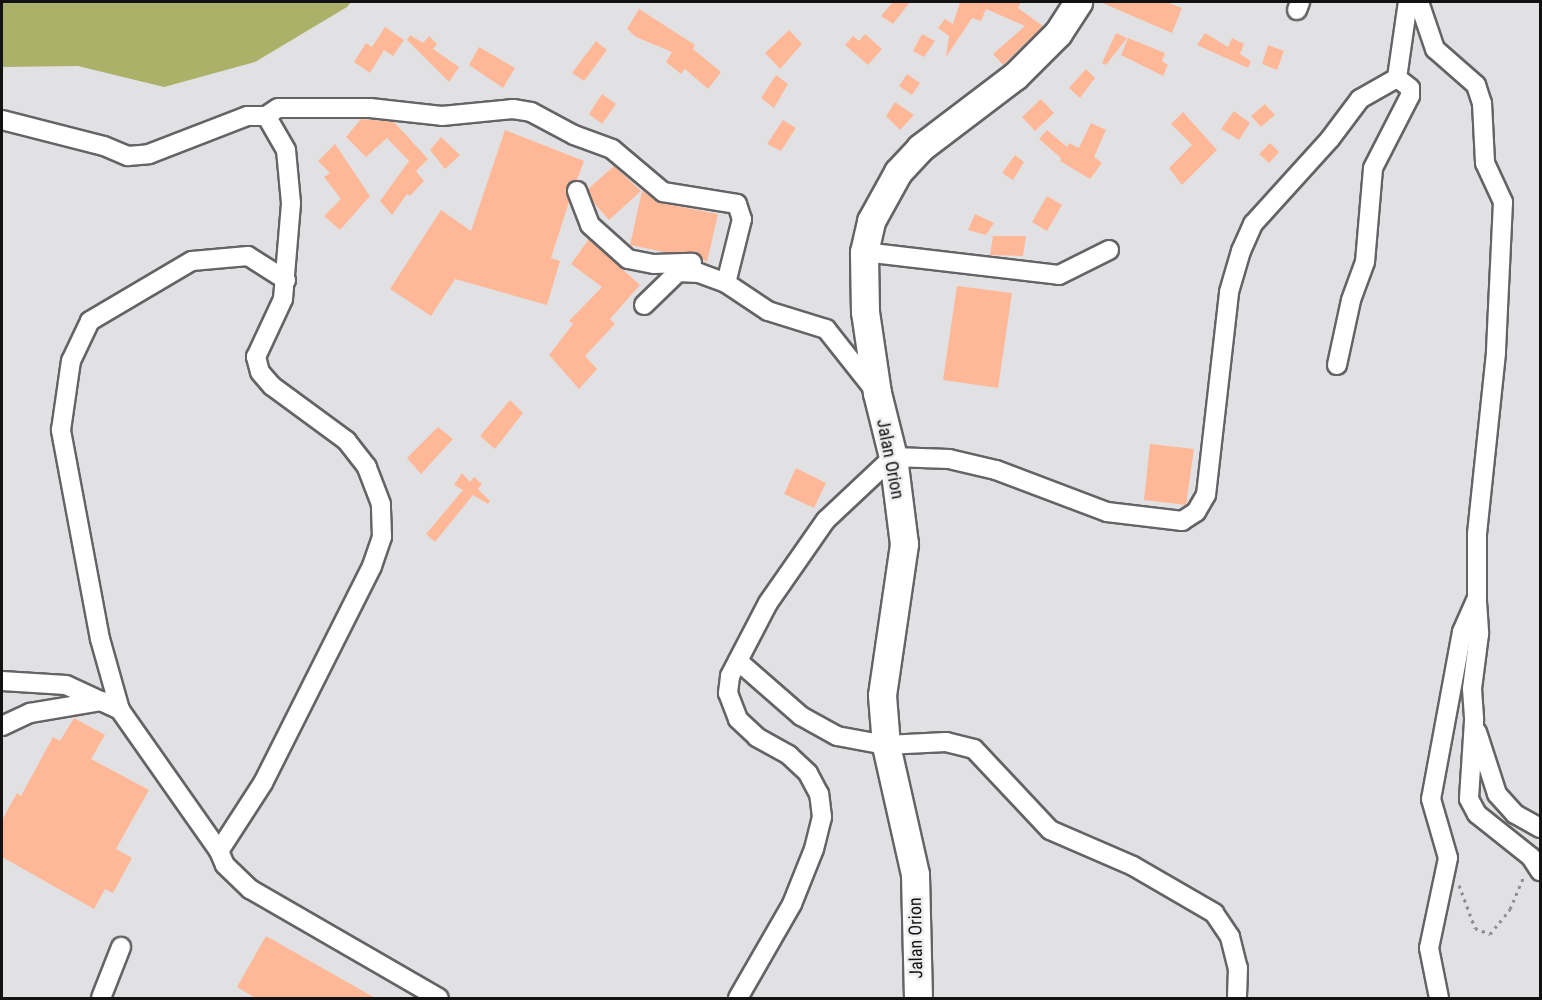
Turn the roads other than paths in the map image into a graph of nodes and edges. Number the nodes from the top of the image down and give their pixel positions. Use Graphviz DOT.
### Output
graph roads {
  1 [pos="1078,2"];
  2 [pos="1408,2"];
  3 [pos="1419,2"];
  4 [pos="1397,78"];
  5 [pos="266,116"];
  6 [pos="2,120"];
  7 [pos="577,191"];
  8 [pos="1109,250"];
  9 [pos="864,252"];
  10 [pos="286,280"];
  11 [pos="720,281"];
  12 [pos="644,305"];
  13 [pos="1338,365"];
  14 [pos="877,393"];
  15 [pos="893,457"];
  16 [pos="1477,598"];
  17 [pos="738,661"];
  18 [pos="2,681"];
  19 [pos="102,701"];
  20 [pos="120,710"];
  21 [pos="1474,722"];
  22 [pos="2,726"];
  23 [pos="886,745"];
  24 [pos="1540,828"];
  25 [pos="219,851"];
  26 [pos="1538,858"];
  27 [pos="121,947"];
  28 [pos="100,999"];
  29 [pos="440,999"];
  30 [pos="738,999"];
  31 [pos="918,999"];
  32 [pos="1237,999"];
  33 [pos="1439,999"];
  1 -- 9 [label="highway, Jalan Orion"];
  2 -- 4 [label="street"];
  3 -- 16 [label="street"];
  4 -- 13 [label="street"];
  4 -- 15 [label="street"];
  5 -- 6 [label="street"];
  5 -- 10 [label="street"];
  5 -- 11 [label="street"];
  7 -- 11 [label="street"];
  8 -- 9 [label="street"];
  9 -- 14 [label="highway, Jalan Orion"];
  10 -- 20 [label="street"];
  10 -- 25 [label="street"];
  11 -- 12 [label="street"];
  11 -- 14 [label="street"];
  14 -- 15 [label="highway, Jalan Orion"];
  15 -- 17 [label="street"];
  15 -- 23 [label="highway, Jalan Orion"];
  16 -- 21 [label="street"];
  16 -- 33 [label="street"];
  17 -- 23 [label="street"];
  17 -- 30 [label="street"];
  18 -- 19 [label="street"];
  19 -- 20 [label="street"];
  19 -- 22 [label="street"];
  20 -- 25 [label="street"];
  21 -- 24 [label="street"];
  21 -- 26 [label="street"];
  23 -- 31 [label="highway, Jalan Orion"];
  23 -- 32 [label="street"];
  25 -- 29 [label="street"];
  27 -- 28 [label="street"];
}
